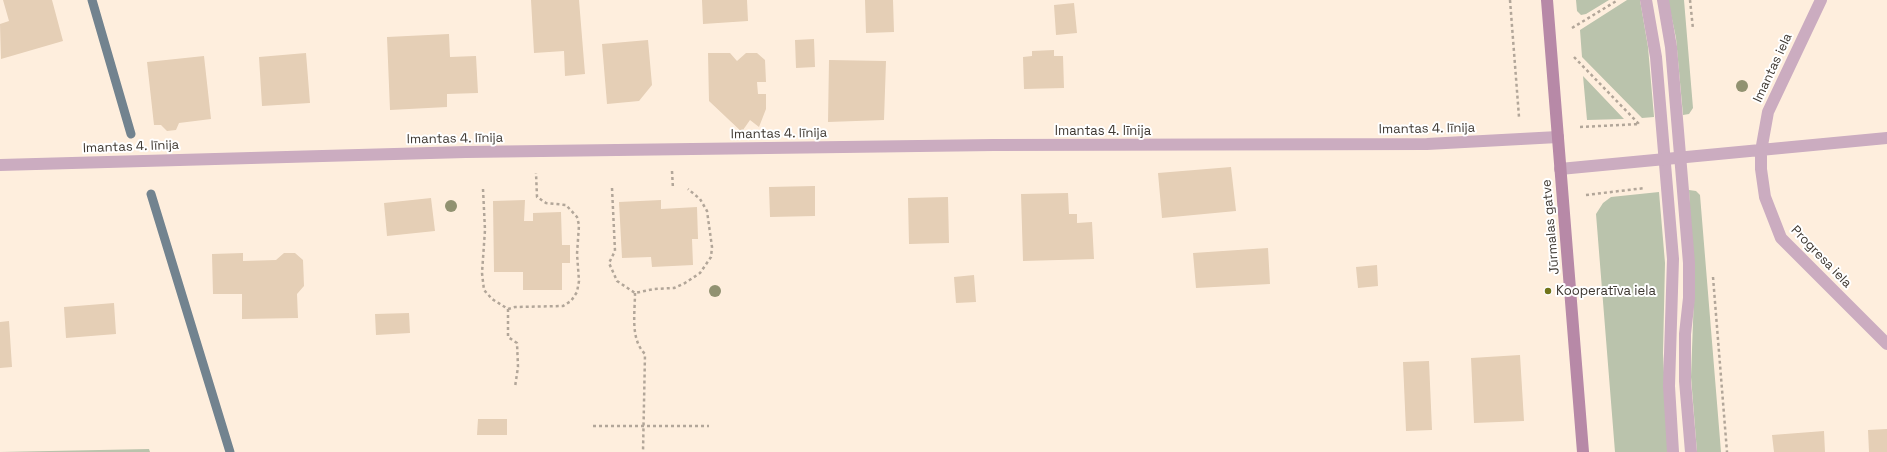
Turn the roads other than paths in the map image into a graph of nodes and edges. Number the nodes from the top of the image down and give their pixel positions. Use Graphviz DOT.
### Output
graph roads {
  1 [pos="1547,0"];
  2 [pos="1646,0"];
  3 [pos="1663,0"];
  4 [pos="1821,0"];
  5 [pos="1558,137"];
  6 [pos="1887,138"];
  7 [pos="1761,151"];
  8 [pos="1680,158"];
  9 [pos="1664,160"];
  10 [pos="0,165"];
  11 [pos="1560,170"];
  12 [pos="1887,344"];
  13 [pos="1583,452"];
  14 [pos="1674,452"];
  15 [pos="1691,452"];
  1 -- 5 [label="main road, Jūrmalas gatve"];
  2 -- 9 [label="street"];
  3 -- 8 [label="street"];
  4 -- 7 [label="street, Imantas iela"];
  5 -- 10 [label="street, Imantas 4. līnija"];
  5 -- 11 [label="main road, Jūrmalas gatve"];
  6 -- 7 [label="street"];
  7 -- 8 [label="street"];
  7 -- 12 [label="street, Progresa iela"];
  8 -- 9 [label="street"];
  8 -- 15 [label="street"];
  9 -- 11 [label="street"];
  9 -- 14 [label="street"];
  11 -- 13 [label="main road, Jūrmalas gatve"];
}
